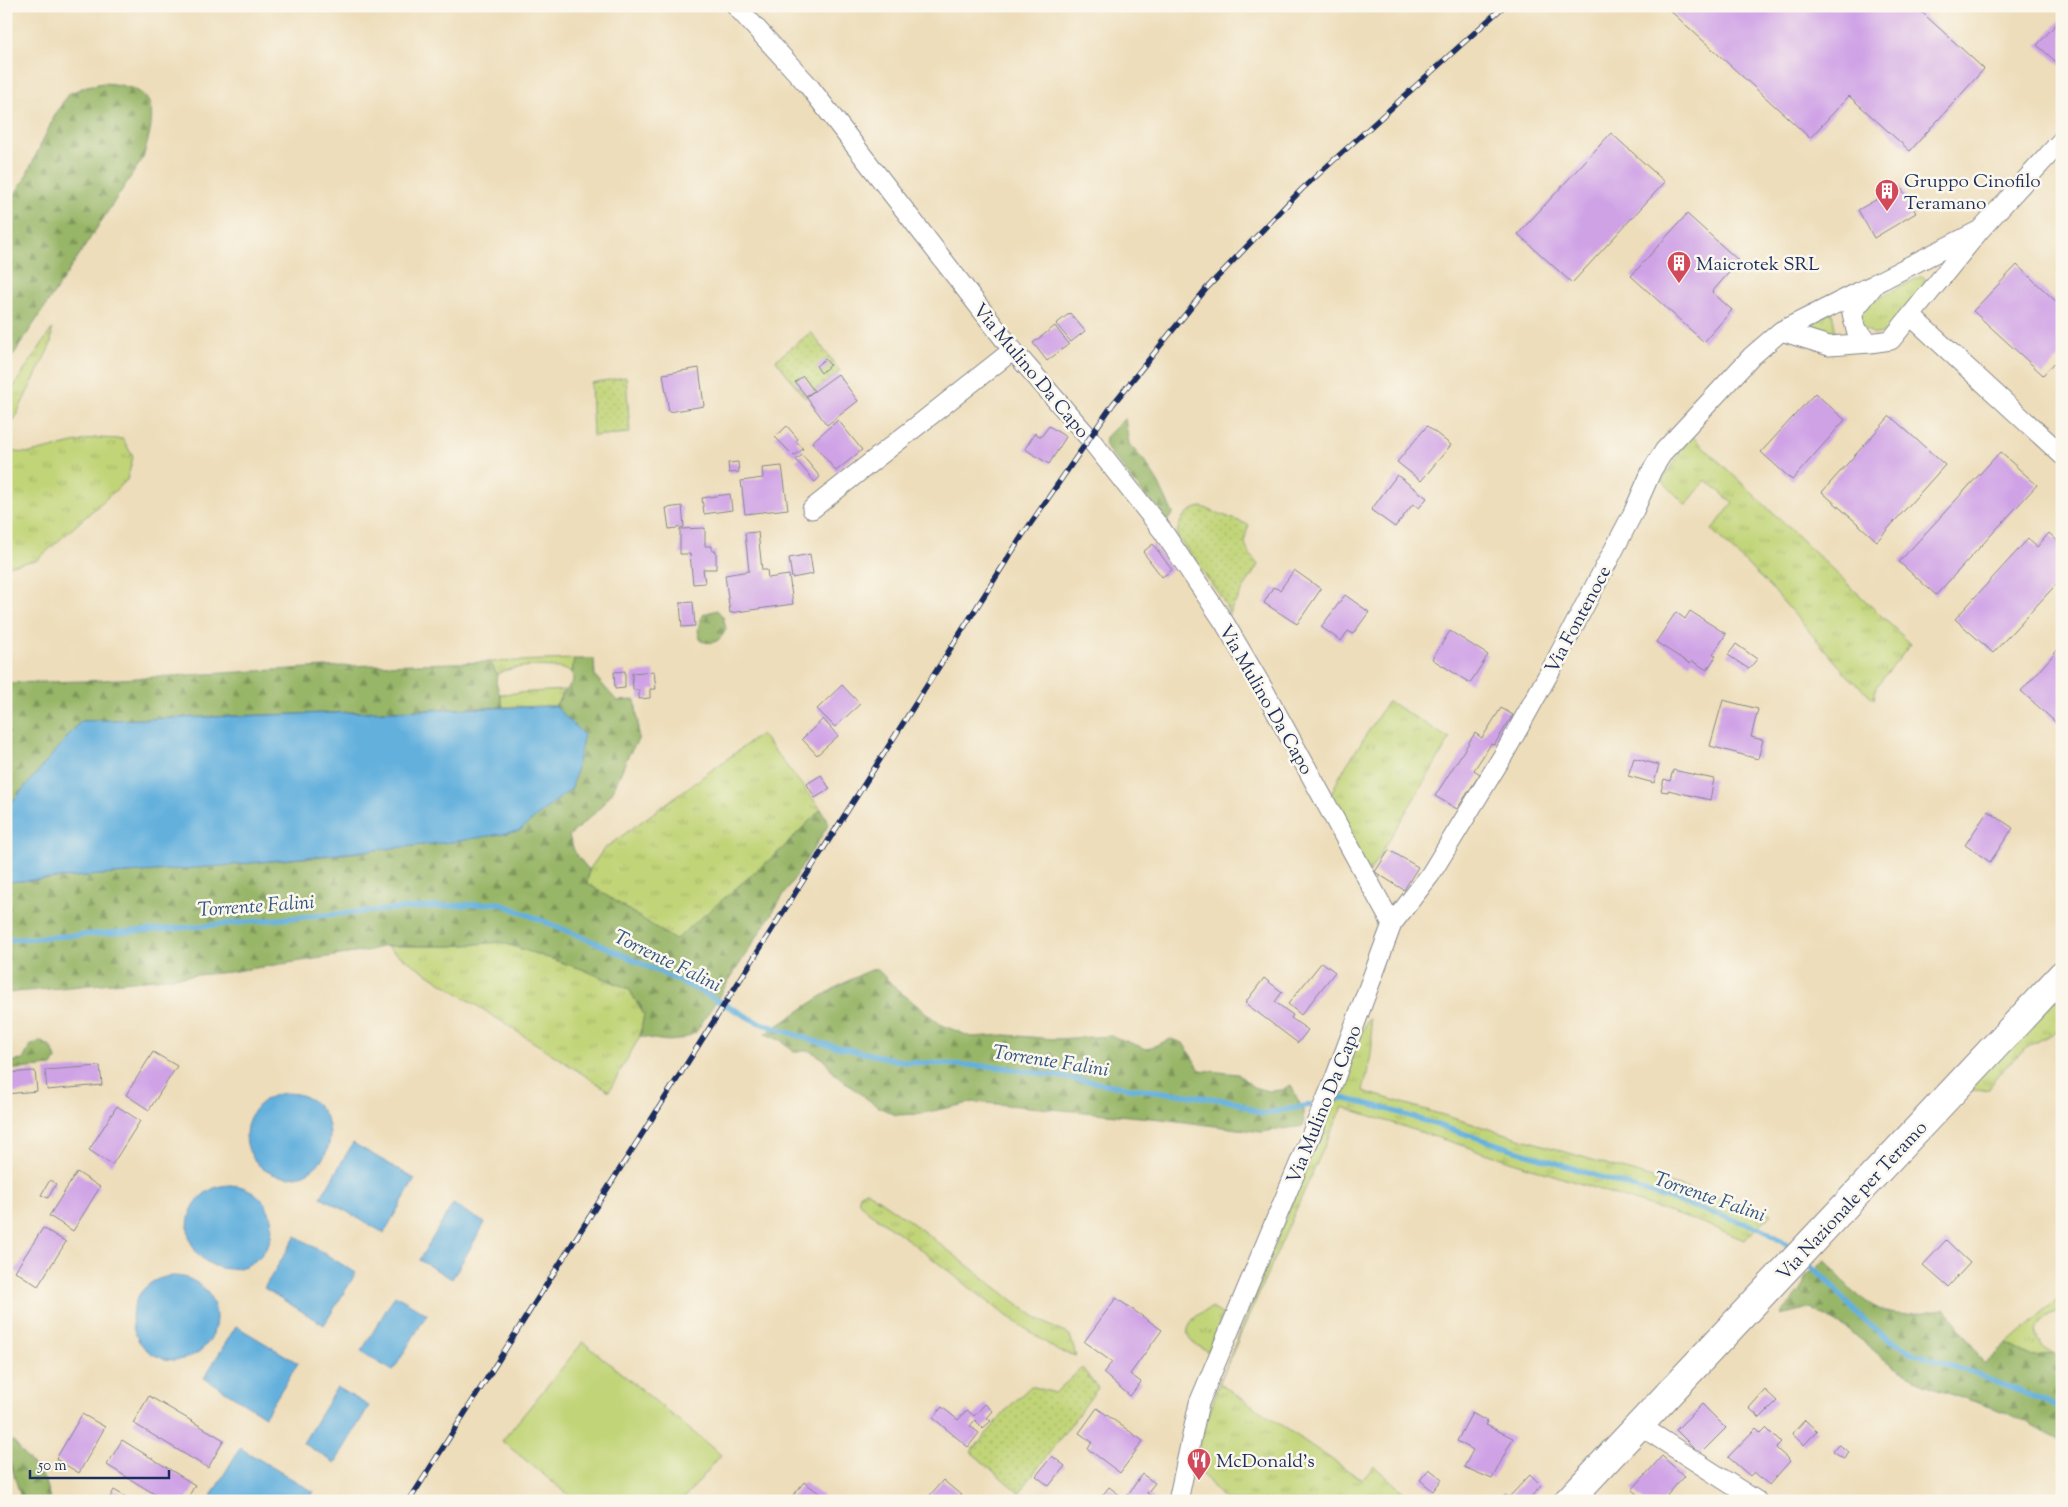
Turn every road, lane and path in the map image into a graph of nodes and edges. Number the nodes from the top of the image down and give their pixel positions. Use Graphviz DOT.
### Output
graph roads {
  1 [pos="736,6"];
  2 [pos="2062,140"];
  3 [pos="1980,230"];
  4 [pos="1876,284"];
  5 [pos="1911,316"];
  6 [pos="1781,331"];
  7 [pos="1870,343"];
  8 [pos="1013,350"];
  9 [pos="2062,455"];
  10 [pos="812,509"];
  11 [pos="1392,924"];
  12 [pos="2062,975"];
  13 [pos="1639,1425"];
  14 [pos="1178,1501"];
  15 [pos="1568,1501"];
  16 [pos="1758,1501"];
  1 -- 8 [label="street, Via Mulino Da Capo"];
  2 -- 3 [label="street, Via Fontenoce"];
  3 -- 4 [label="street, Via Fontenoce"];
  3 -- 5 [label="street, Via Fontenoce"];
  4 -- 6 [label="street, Via Fontenoce"];
  4 -- 7 [label="street, Via Fontenoce"];
  5 -- 7 [label="street, Via Fontenoce"];
  5 -- 9 [label="street"];
  6 -- 7 [label="street, Via Fontenoce"];
  6 -- 11 [label="street, Via Fontenoce"];
  8 -- 10 [label="street"];
  8 -- 11 [label="street, Via Mulino Da Capo"];
  11 -- 14 [label="street, Via Mulino Da Capo"];
  12 -- 13 [label="main road, Via Nazionale per Teramo"];
  13 -- 15 [label="main road, Via Nazionale per Teramo"];
  13 -- 16 [label="street"];
}
